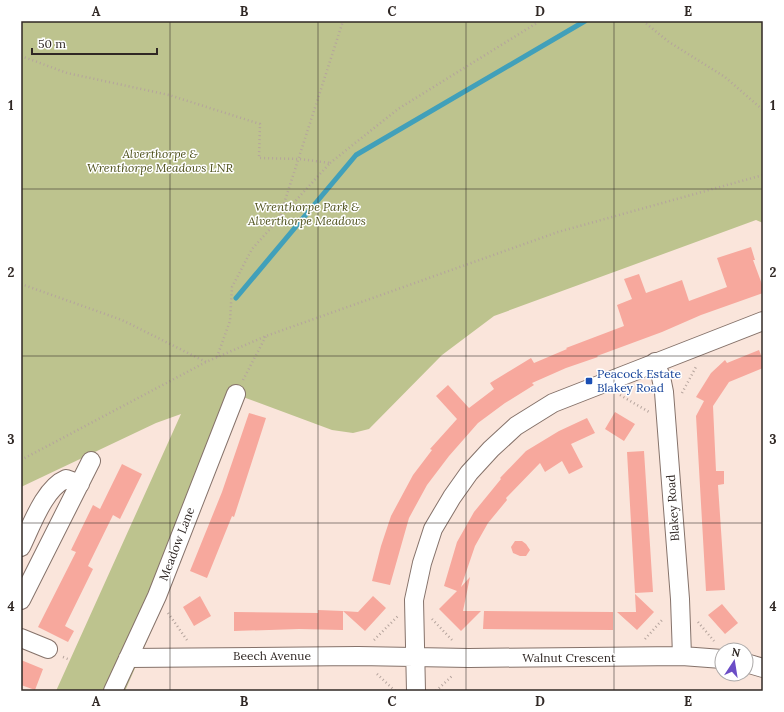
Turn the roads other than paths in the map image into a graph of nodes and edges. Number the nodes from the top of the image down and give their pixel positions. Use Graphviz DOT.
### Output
graph roads {
  1 [pos="763,321"];
  2 [pos="655,362"];
  3 [pos="236,394"];
  4 [pos="91,461"];
  5 [pos="80,484"];
  6 [pos="23,539"];
  7 [pos="21,600"];
  8 [pos="21,638"];
  9 [pos="48,650"];
  10 [pos="682,656"];
  11 [pos="416,657"];
  12 [pos="128,658"];
  13 [pos="714,658"];
  14 [pos="113,691"];
  15 [pos="416,691"];
  1 -- 2 [label="street"];
  2 -- 10 [label="street, Blakey Road"];
  2 -- 11 [label="street"];
  3 -- 12 [label="street, Meadow Lane"];
  4 -- 5 [label="street"];
  5 -- 6 [label="street"];
  5 -- 7 [label="street"];
  8 -- 9 [label="street"];
  10 -- 11 [label="street, Walnut Crescent"];
  10 -- 13 [label="street, Walnut Crescent"];
  11 -- 12 [label="street, Beech Avenue"];
  11 -- 15 [label="street"];
  12 -- 14 [label="street, Meadow Lane"];
}
